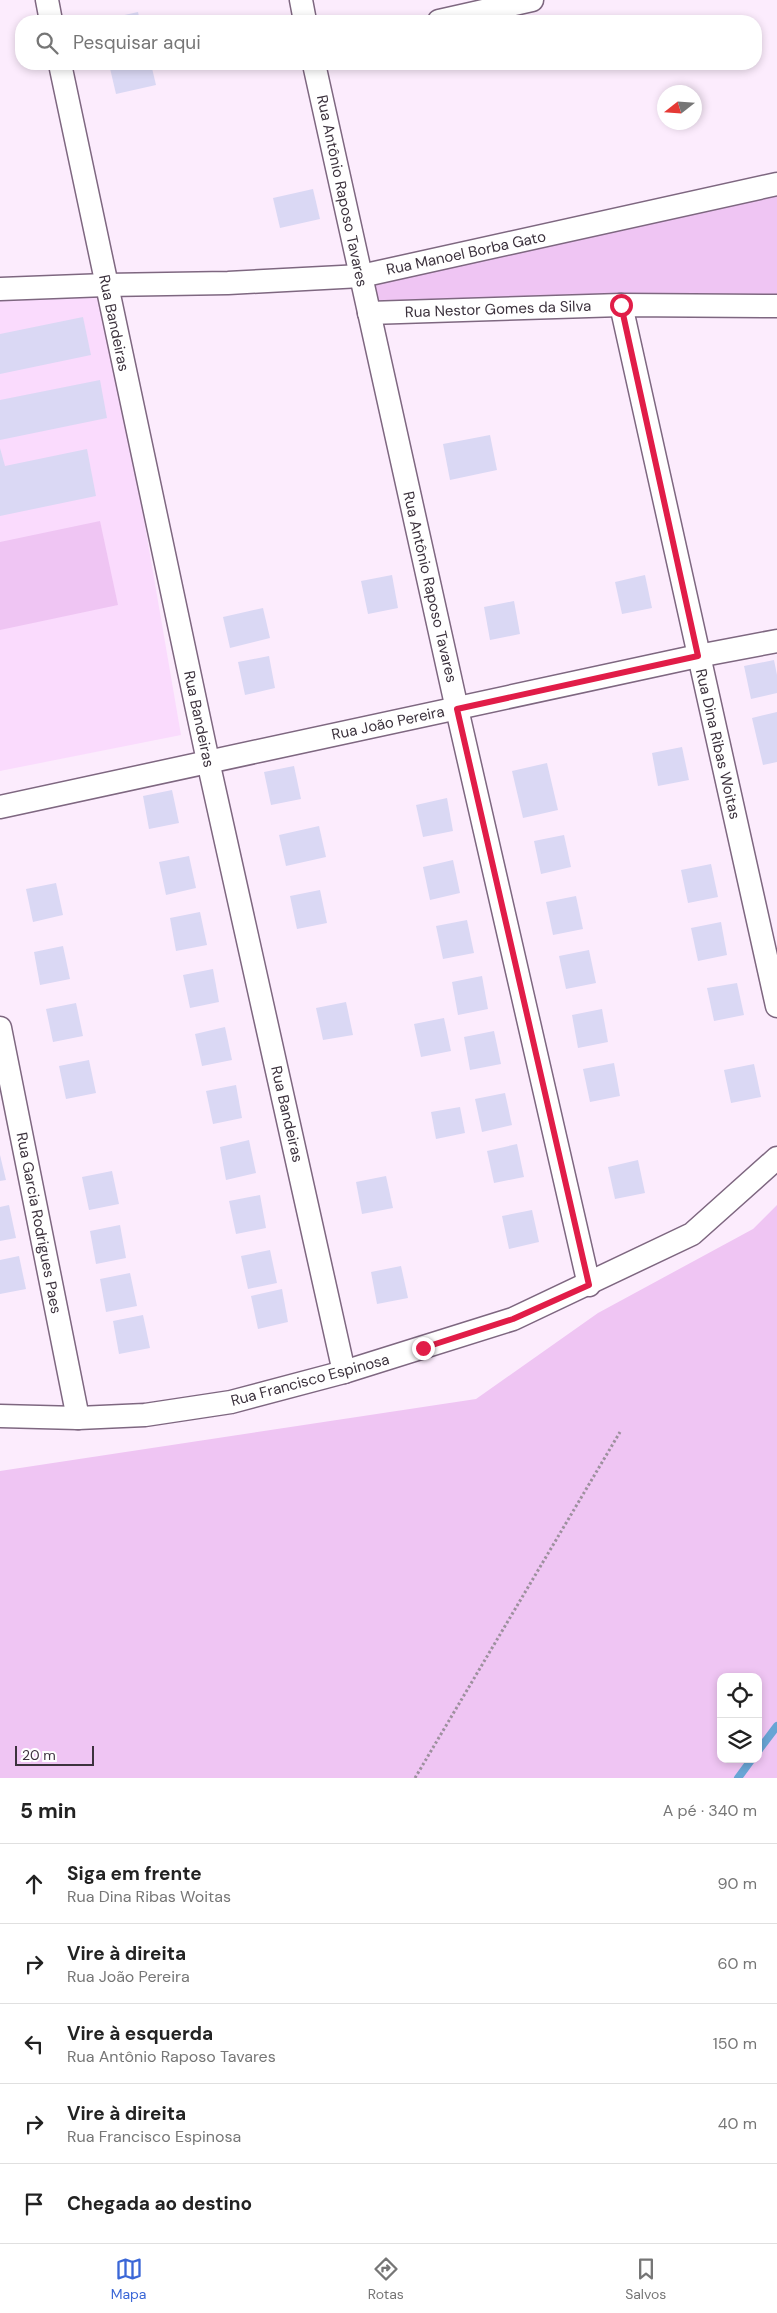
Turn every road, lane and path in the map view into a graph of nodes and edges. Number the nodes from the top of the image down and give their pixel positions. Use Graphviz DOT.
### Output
graph roads {
  1 [pos="47,0"];
  2 [pos="301,0"];
  3 [pos="532,0"];
  4 [pos="50,15"];
  5 [pos="304,15"];
  6 [pos="466,15"];
  7 [pos="61,70"];
  8 [pos="315,70"];
  9 [pos="777,184"];
  10 [pos="361,276"];
  11 [pos="106,285"];
  12 [pos="0,289"];
  13 [pos="621,305"];
  14 [pos="777,306"];
  15 [pos="369,313"];
  16 [pos="777,641"];
  17 [pos="698,656"];
  18 [pos="457,709"];
  19 [pos="208,761"];
  20 [pos="0,806"];
  21 [pos="777,1006"];
  22 [pos="0,1028"];
  23 [pos="777,1158"];
  24 [pos="589,1285"];
  25 [pos="344,1372"];
  26 [pos="0,1416"];
  27 [pos="78,1418"];
  28 [pos="620,1432"];
  29 [pos="415,1778"];
  1 -- 4 [label="street"];
  2 -- 5 [label="street"];
  3 -- 6 [label="street"];
  7 -- 11 [label="street, Rua Bandeiras"];
  8 -- 10 [label="street, Rua Antônio Raposo Tavares"];
  9 -- 10 [label="street, Rua Manoel Borba Gato"];
  10 -- 11 [label="street, Rua Manoel Borba Gato"];
  10 -- 15 [label="street, Rua Antônio Raposo Tavares"];
  11 -- 12 [label="street, Rua Manoel Borba Gato"];
  11 -- 19 [label="street, Rua Bandeiras"];
  13 -- 14 [label="street, Rua Nestor Gomes da Silva"];
  13 -- 15 [label="street, Rua Nestor Gomes da Silva"];
  13 -- 17 [label="street, Rua Dina Ribas Woitas"];
  15 -- 18 [label="street, Rua Antônio Raposo Tavares"];
  16 -- 17 [label="street, Rua João Pereira"];
  17 -- 18 [label="street, Rua João Pereira"];
  17 -- 21 [label="street, Rua Dina Ribas Woitas"];
  18 -- 19 [label="street, Rua João Pereira"];
  18 -- 24 [label="street, Rua Antônio Raposo Tavares"];
  19 -- 20 [label="street, Rua João Pereira"];
  19 -- 25 [label="street, Rua Bandeiras"];
  22 -- 27 [label="street, Rua Garcia Rodrigues Paes"];
  23 -- 24 [label="street, Rua Francisco Espinosa"];
  24 -- 25 [label="street, Rua Francisco Espinosa"];
  25 -- 27 [label="street, Rua Francisco Espinosa"];
  26 -- 27 [label="street, Rua Francisco Espinosa"];
  28 -- 29 [label="path"];
}
